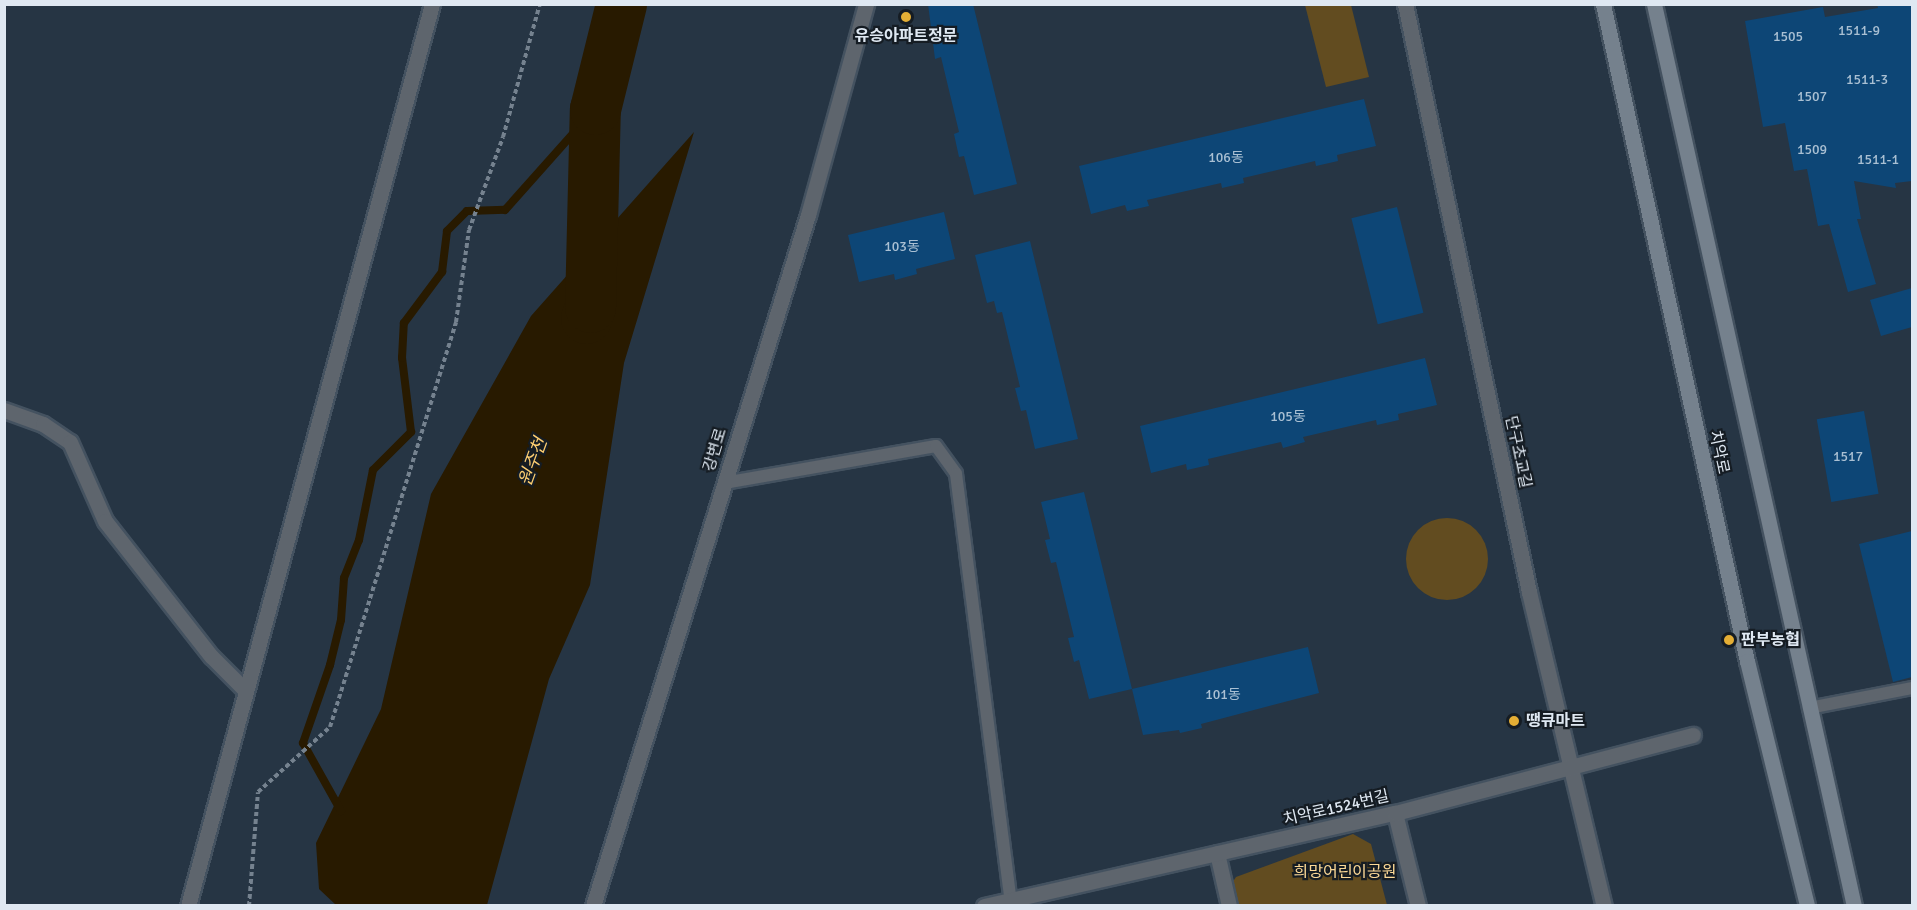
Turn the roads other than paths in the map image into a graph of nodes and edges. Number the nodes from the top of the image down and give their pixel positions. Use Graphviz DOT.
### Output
graph roads {
  1 [pos="432,4"];
  2 [pos="866,4"];
  3 [pos="1405,4"];
  4 [pos="1603,4"];
  5 [pos="1654,4"];
  6 [pos="4,410"];
  7 [pos="724,483"];
  8 [pos="1912,688"];
  9 [pos="246,691"];
  10 [pos="1809,708"];
  11 [pos="1694,735"];
  12 [pos="1569,766"];
  13 [pos="1395,813"];
  14 [pos="1217,853"];
  15 [pos="1010,902"];
  16 [pos="188,906"];
  17 [pos="593,906"];
  18 [pos="984,906"];
  19 [pos="1229,906"];
  20 [pos="1418,906"];
  21 [pos="1604,906"];
  22 [pos="1807,906"];
  23 [pos="1854,906"];
  1 -- 9 [label="street"];
  2 -- 7 [label="street, 강변로"];
  3 -- 12 [label="street, 단구초교길"];
  4 -- 22 [label="main road, 치악로"];
  5 -- 10 [label="main road, 치악로"];
  6 -- 9 [label="street"];
  7 -- 15 [label="lane"];
  7 -- 17 [label="street, 강변로"];
  8 -- 10 [label="lane"];
  9 -- 16 [label="street"];
  10 -- 23 [label="main road, 치악로"];
  11 -- 12 [label="street, 치악로1524번길"];
  12 -- 13 [label="street, 치악로1524번길"];
  12 -- 21 [label="street, 단구초교길"];
  13 -- 14 [label="street, 치악로1524번길"];
  13 -- 20 [label="street"];
  14 -- 15 [label="street, 치악로1524번길"];
  14 -- 19 [label="street"];
  15 -- 18 [label="street, 치악로1524번길"];
}
